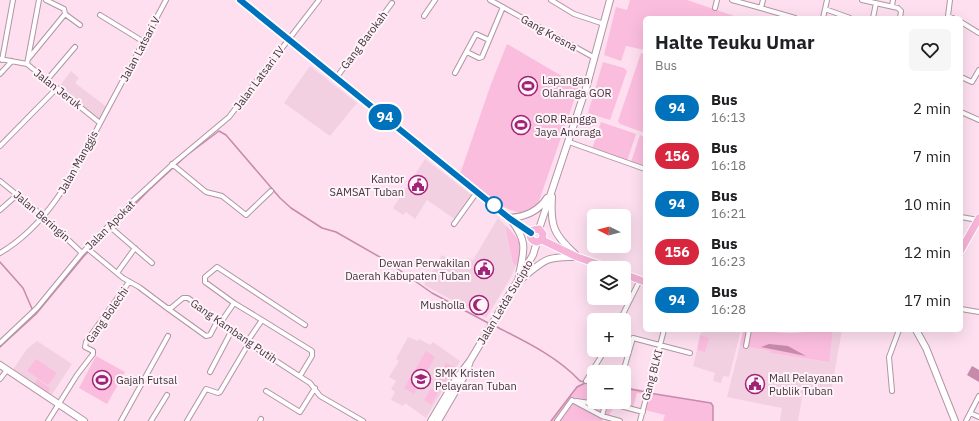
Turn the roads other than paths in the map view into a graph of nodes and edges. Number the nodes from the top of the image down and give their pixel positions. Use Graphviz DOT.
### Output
graph roads {
  1 [pos="13,0"];
  2 [pos="39,0"];
  3 [pos="46,0"];
  4 [pos="166,0"];
  5 [pos="240,0"];
  6 [pos="319,0"];
  7 [pos="435,0"];
  8 [pos="490,0"];
  9 [pos="551,0"];
  10 [pos="610,0"];
  11 [pos="717,0"];
  12 [pos="732,0"];
  13 [pos="763,0"];
  14 [pos="827,0"];
  15 [pos="862,0"];
  16 [pos="893,0"];
  17 [pos="950,0"];
  18 [pos="392,3"];
  19 [pos="876,3"];
  20 [pos="892,6"];
  21 [pos="503,7"];
  22 [pos="715,8"];
  23 [pos="761,8"];
  24 [pos="825,9"];
  25 [pos="65,14"];
  26 [pos="100,15"];
  27 [pos="424,16"];
  28 [pos="788,16"];
  29 [pos="823,16"];
  30 [pos="844,16"];
  31 [pos="873,16"];
  32 [pos="900,16"];
  33 [pos="948,16"];
  34 [pos="963,23"];
  35 [pos="604,24"];
  36 [pos="80,25"];
  37 [pos="979,33"];
  38 [pos="289,39"];
  39 [pos="489,40"];
  40 [pos="144,42"];
  41 [pos="75,47"];
  42 [pos="467,52"];
  43 [pos="595,58"];
  44 [pos="1,60"];
  45 [pos="12,61"];
  46 [pos="27,62"];
  47 [pos="979,70"];
  48 [pos="455,73"];
  49 [pos="0,74"];
  50 [pos="336,78"];
  51 [pos="963,78"];
  52 [pos="47,80"];
  53 [pos="58,88"];
  54 [pos="114,98"];
  55 [pos="963,113"];
  56 [pos="229,117"];
  57 [pos="979,120"];
  58 [pos="100,123"];
  59 [pos="568,142"];
  60 [pos="0,146"];
  61 [pos="174,166"];
  62 [pos="643,167"];
  63 [pos="0,181"];
  64 [pos="552,190"];
  65 [pos="271,191"];
  66 [pos="477,191"];
  67 [pos="17,195"];
  68 [pos="0,210"];
  69 [pos="43,216"];
  70 [pos="963,217"];
  71 [pos="509,218"];
  72 [pos="979,219"];
  73 [pos="454,224"];
  74 [pos="111,228"];
  75 [pos="539,229"];
  76 [pos="531,233"];
  77 [pos="539,241"];
  78 [pos="963,247"];
  79 [pos="135,248"];
  80 [pos="89,250"];
  81 [pos="1,252"];
  82 [pos="82,253"];
  83 [pos="577,256"];
  84 [pos="590,261"];
  85 [pos="152,263"];
  86 [pos="116,273"];
  87 [pos="631,277"];
  88 [pos="642,281"];
  89 [pos="129,282"];
  90 [pos="517,282"];
  91 [pos="234,303"];
  92 [pos="166,308"];
  93 [pos="963,309"];
  94 [pos="979,312"];
  95 [pos="624,313"];
  96 [pos="262,320"];
  97 [pos="219,321"];
  98 [pos="306,325"];
  99 [pos="232,330"];
  100 [pos="664,332"];
  101 [pos="749,332"];
  102 [pos="898,332"];
  103 [pos="917,332"];
  104 [pos="168,336"];
  105 [pos="0,343"];
  106 [pos="248,343"];
  107 [pos="631,346"];
  108 [pos="660,346"];
  109 [pos="746,346"];
  110 [pos="690,353"];
  111 [pos="600,357"];
  112 [pos="470,361"];
  113 [pos="0,365"];
  114 [pos="7,370"];
  115 [pos="210,372"];
  116 [pos="300,376"];
  117 [pos="0,379"];
  118 [pos="586,381"];
  119 [pos="315,388"];
  120 [pos="266,391"];
  121 [pos="892,391"];
  122 [pos="166,395"];
  123 [pos="979,396"];
  124 [pos="573,400"];
  125 [pos="59,404"];
  126 [pos="631,409"];
  127 [pos="643,412"];
  128 [pos="970,413"];
  129 [pos="979,417"];
  130 [pos="604,418"];
  131 [pos="82,420"];
  132 [pos="48,421"];
  133 [pos="121,421"];
  134 [pos="151,421"];
  135 [pos="187,421"];
  136 [pos="363,421"];
  137 [pos="431,421"];
  138 [pos="438,421"];
  139 [pos="557,421"];
  140 [pos="620,421"];
  141 [pos="640,421"];
  142 [pos="955,421"];
  143 [pos="966,421"];
  1 -- 44 [label="street"];
  2 -- 46 [label="street"];
  3 -- 25 [label="street"];
  4 -- 40 [label="street, Jalan Latsari V"];
  5 -- 38 [label="highway"];
  6 -- 38 [label="street, Jalan Latsari IV"];
  7 -- 27 [label="street"];
  8 -- 21 [label="street, Gang Kresna"];
  9 -- 35 [label="street"];
  10 -- 35 [label="main road"];
  11 -- 22 [label="street"];
  12 -- 23 [label="street"];
  13 -- 23 [label="street"];
  14 -- 24 [label="street"];
  15 -- 19 [label="street"];
  16 -- 20 [label="street"];
  17 -- 33 [label="street"];
  18 -- 50 [label="street, Gang Barokah"];
  19 -- 20 [label="street"];
  19 -- 31 [label="street"];
  20 -- 32 [label="street"];
  21 -- 39 [label="street"];
  21 -- 43 [label="street, Gang Kresna"];
  23 -- 28 [label="street"];
  24 -- 29 [label="street"];
  24 -- 30 [label="street"];
  25 -- 36 [label="street"];
  25 -- 46 [label="street"];
  26 -- 40 [label="street"];
  34 -- 37 [label="street"];
  35 -- 43 [label="main road"];
  38 -- 50 [label="highway"];
  38 -- 56 [label="street, Jalan Latsari IV"];
  39 -- 42 [label="street"];
  39 -- 42 [label="street"];
  40 -- 54 [label="street, Jalan Latsari V"];
  41 -- 52 [label="street"];
  42 -- 48 [label="street"];
  43 -- 59 [label="main road"];
  44 -- 45 [label="street, Jalan Jeruk"];
  45 -- 46 [label="street, Jalan Jeruk"];
  45 -- 49 [label="street"];
  46 -- 52 [label="street, Jalan Jeruk"];
  47 -- 51 [label="street"];
  50 -- 66 [label="highway"];
  52 -- 53 [label="street, Jalan Jeruk"];
  53 -- 58 [label="street, Jalan Jeruk"];
  53 -- 60 [label="street"];
  54 -- 58 [label="street, Jalan Manggis"];
  55 -- 57 [label="street"];
  56 -- 61 [label="street, Jalan Apokat"];
  58 -- 69 [label="street, Jalan Manggis"];
  59 -- 62 [label="street"];
  59 -- 64 [label="main road"];
  61 -- 65 [label="street"];
  61 -- 74 [label="street, Jalan Apokat"];
  63 -- 67 [label="street, Jalan Beringin"];
  64 -- 71 [label="main road"];
  64 -- 75 [label="main road"];
  64 -- 83 [label="main road"];
  66 -- 71 [label="highway"];
  66 -- 73 [label="street"];
  67 -- 68 [label="street"];
  67 -- 69 [label="street, Jalan Beringin"];
  69 -- 81 [label="street, Jalan Manggis"];
  69 -- 82 [label="street, Jalan Beringin"];
  70 -- 72 [label="street"];
  71 -- 76 [label="highway"];
  71 -- 90 [label="main road"];
  72 -- 78 [label="highway"];
  74 -- 79 [label="street"];
  74 -- 80 [label="street, Jalan Apokat"];
  75 -- 76 [label="highway"];
  75 -- 77 [label="highway"];
  76 -- 77 [label="highway"];
  77 -- 83 [label="highway"];
  77 -- 90 [label="main road, Jalan Letda Sucipto"];
  79 -- 85 [label="street"];
  79 -- 86 [label="street"];
  80 -- 82 [label="street, Jalan Apokat"];
  80 -- 86 [label="street"];
  82 -- 105 [label="street, Jalan Apokat"];
  83 -- 84 [label="highway"];
  83 -- 90 [label="main road"];
  86 -- 89 [label="street"];
  87 -- 88 [label="highway"];
  88 -- 95 [label="street"];
  89 -- 92 [label="street"];
  89 -- 125 [label="street, Gang Bolechi"];
  90 -- 112 [label="main road, Jalan Letda Sucipto"];
  91 -- 96 [label="street"];
  91 -- 97 [label="street"];
  91 -- 98 [label="street"];
  92 -- 97 [label="street, Gang Kambang Putih"];
  92 -- 97 [label="street"];
  93 -- 94 [label="street"];
  96 -- 106 [label="street"];
  96 -- 116 [label="street"];
  97 -- 99 [label="street, Gang Kambang Putih"];
  99 -- 106 [label="street, Gang Kambang Putih"];
  99 -- 115 [label="street"];
  100 -- 108 [label="street, Gang BLKI"];
  101 -- 109 [label="street"];
  102 -- 121 [label="street"];
  103 -- 142 [label="main road"];
  104 -- 133 [label="street"];
  106 -- 116 [label="street, Gang Kambang Putih"];
  106 -- 135 [label="street"];
  107 -- 108 [label="street"];
  108 -- 110 [label="street"];
  108 -- 127 [label="street, Gang BLKI"];
  111 -- 118 [label="street"];
  112 -- 137 [label="main road, Jalan Letda Sucipto"];
  112 -- 138 [label="main road, Jalan Letda Sucipto"];
  113 -- 114 [label="main road"];
  114 -- 117 [label="street"];
  114 -- 125 [label="main road"];
  116 -- 119 [label="street, Gang Kambang Putih"];
  119 -- 120 [label="street"];
  119 -- 136 [label="street, Gang Kambang Putih"];
  122 -- 134 [label="street"];
  123 -- 128 [label="street"];
  124 -- 130 [label="street"];
  124 -- 130 [label="street"];
  124 -- 139 [label="street"];
  125 -- 131 [label="main road"];
  125 -- 132 [label="street"];
  126 -- 127 [label="street"];
  127 -- 141 [label="street, Gang BLKI"];
  128 -- 129 [label="street"];
  128 -- 143 [label="street"];
  130 -- 140 [label="street"];
}
